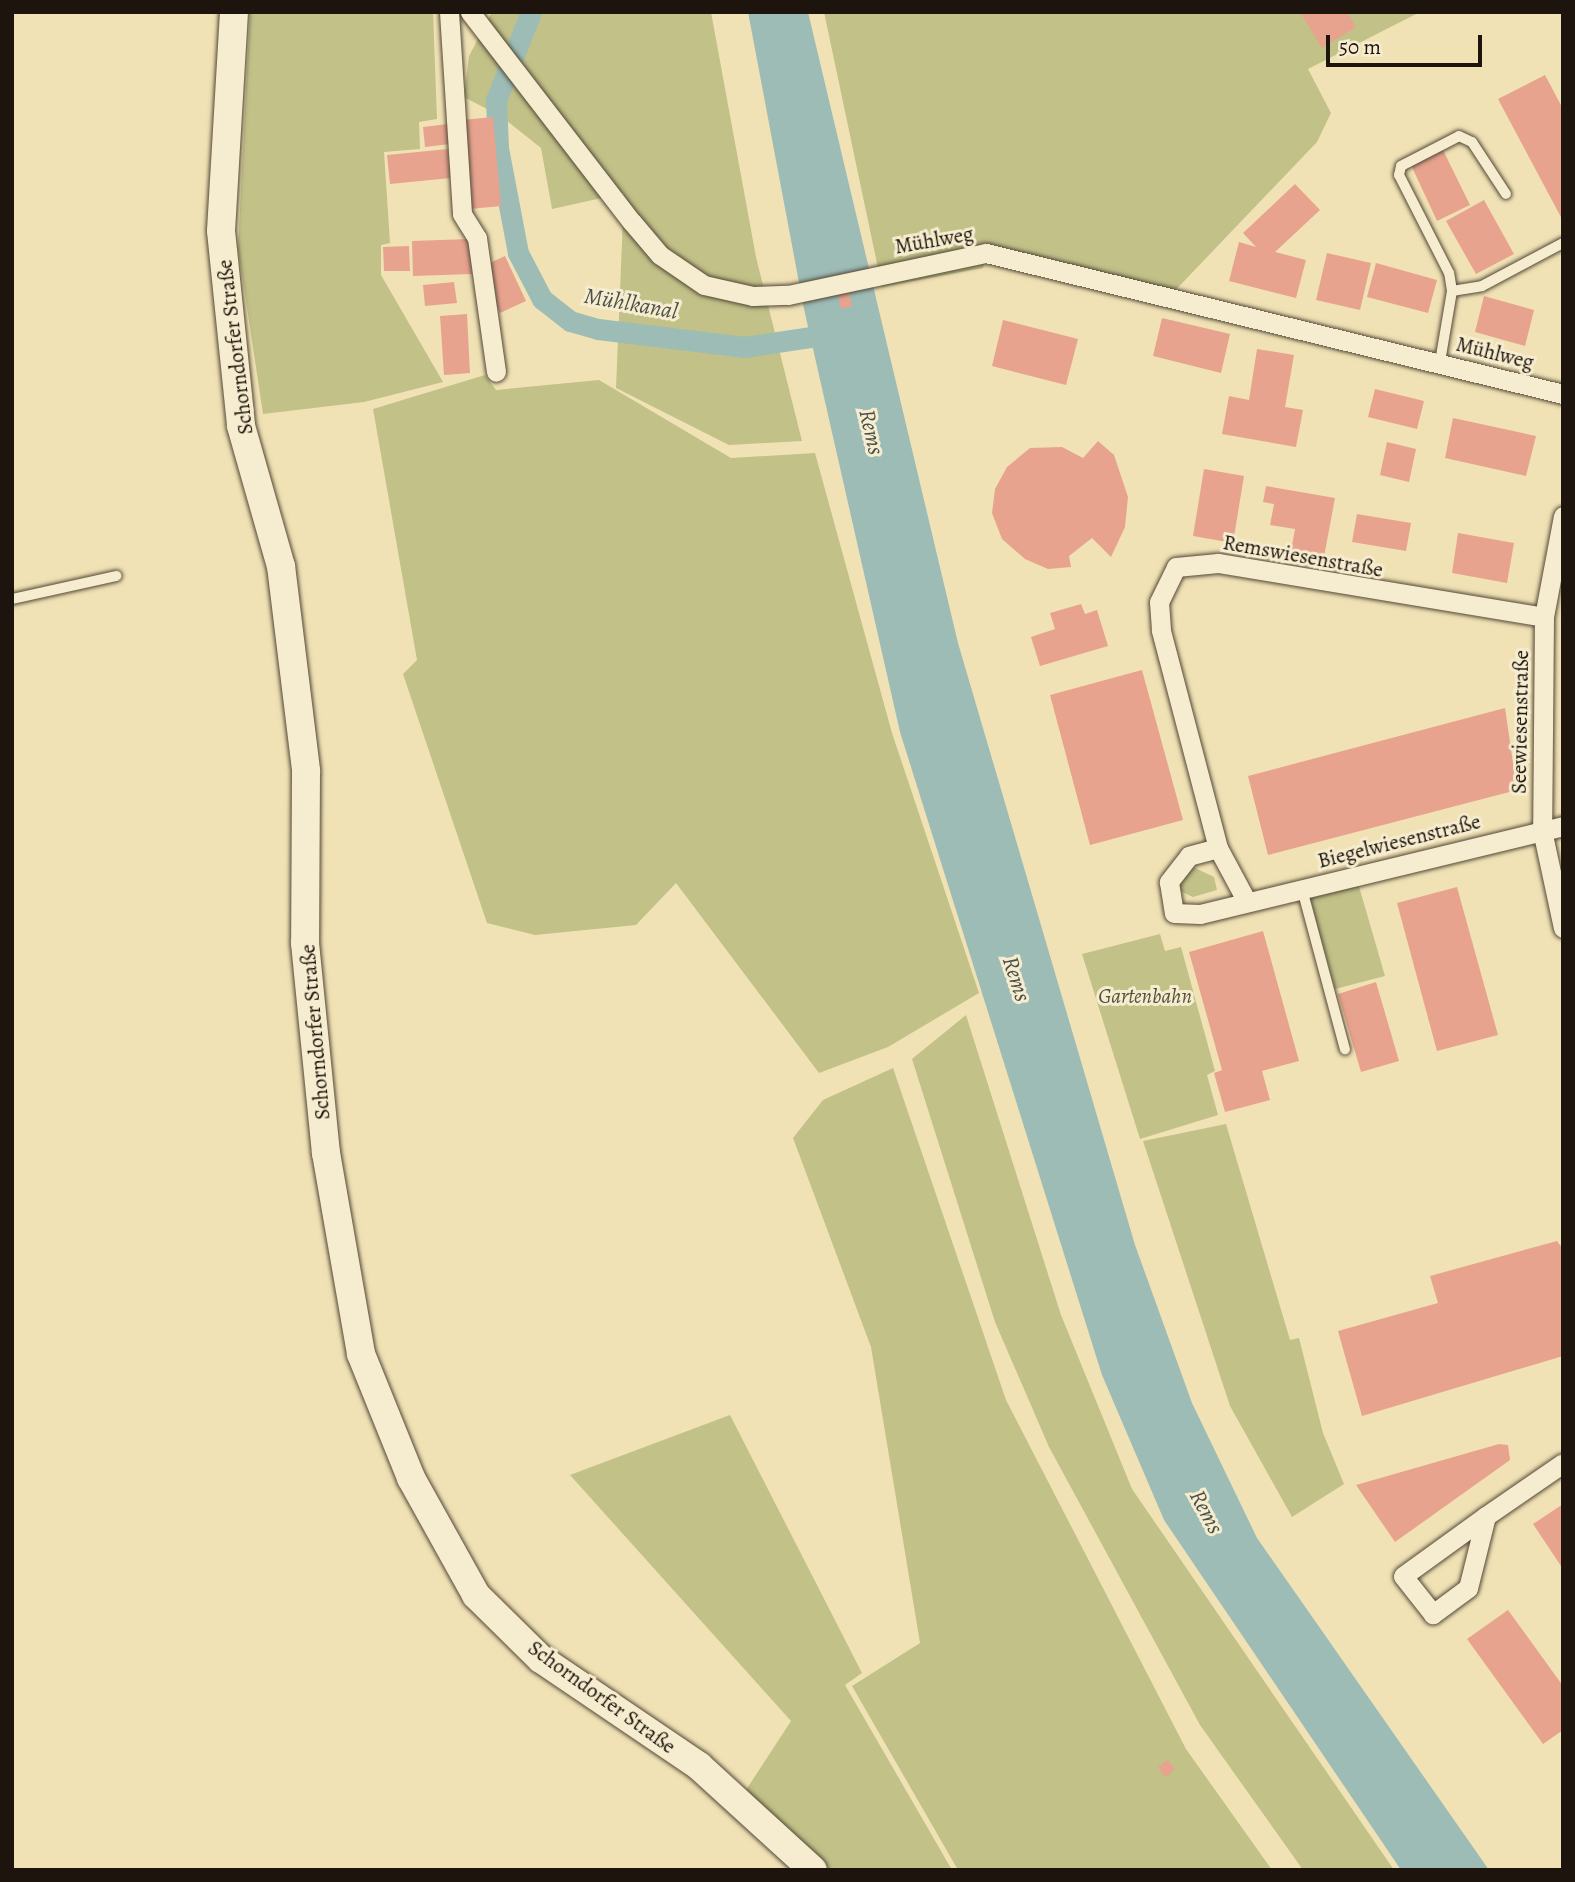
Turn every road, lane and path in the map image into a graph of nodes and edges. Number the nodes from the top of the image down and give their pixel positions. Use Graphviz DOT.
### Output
graph roads {
  1 [pos="234,12"];
  2 [pos="449,12"];
  3 [pos="470,12"];
  4 [pos="1506,194"];
  5 [pos="1563,243"];
  6 [pos="1452,291"];
  7 [pos="1440,362"];
  8 [pos="496,372"];
  9 [pos="1563,394"];
  10 [pos="1563,516"];
  11 [pos="116,576"];
  12 [pos="12,599"];
  13 [pos="1544,617"];
  14 [pos="1563,825"];
  15 [pos="1542,830"];
  16 [pos="1218,848"];
  17 [pos="1302,888"];
  18 [pos="1247,902"];
  19 [pos="1563,928"];
  20 [pos="1345,1049"];
  21 [pos="1563,1463"];
  22 [pos="1486,1516"];
  23 [pos="813,1870"];
  1 -- 23 [label="main road, Schorndorfer Straße"];
  2 -- 8 [label="street"];
  3 -- 7 [label="street, Mühlweg"];
  4 -- 6 [label="lane"];
  5 -- 6 [label="lane"];
  6 -- 7 [label="lane"];
  7 -- 9 [label="street, Mühlweg"];
  10 -- 13 [label="street, Seewiesenstraße"];
  11 -- 12 [label="lane"];
  13 -- 15 [label="street, Seewiesenstraße"];
  13 -- 16 [label="street, Remswiesenstraße"];
  14 -- 15 [label="street, Biegelwiesenstraße"];
  15 -- 17 [label="street, Biegelwiesenstraße"];
  15 -- 19 [label="street, Seewiesenstraße"];
  16 -- 18 [label="street"];
  16 -- 18 [label="street, Biegelwiesenstraße"];
  17 -- 18 [label="street, Biegelwiesenstraße"];
  17 -- 20 [label="lane"];
  21 -- 22 [label="street"];
  22 -- 22 [label="street"];
}
